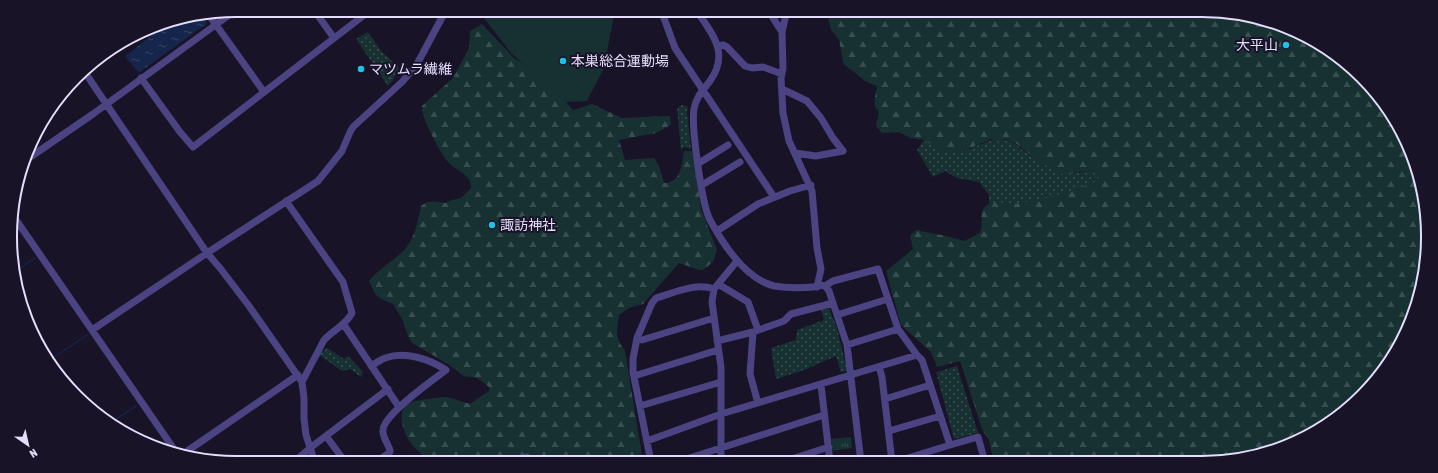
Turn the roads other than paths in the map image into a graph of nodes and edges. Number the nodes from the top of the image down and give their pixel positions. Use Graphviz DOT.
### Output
graph roads {
  1 [pos="226,17"];
  2 [pos="319,17"];
  3 [pos="361,17"];
  4 [pos="442,17"];
  5 [pos="664,17"];
  6 [pos="700,17"];
  7 [pos="772,17"];
  8 [pos="785,17"];
  9 [pos="212,18"];
  10 [pos="216,24"];
  11 [pos="782,32"];
  12 [pos="334,38"];
  13 [pos="718,46"];
  14 [pos="782,74"];
  15 [pos="87,75"];
  16 [pos="142,78"];
  17 [pos="782,89"];
  18 [pos="702,90"];
  19 [pos="264,92"];
  20 [pos="106,104"];
  21 [pos="728,145"];
  22 [pos="794,153"];
  23 [pos="33,155"];
  24 [pos="698,162"];
  25 [pos="740,162"];
  26 [pos="702,185"];
  27 [pos="811,185"];
  28 [pos="774,197"];
  29 [pos="286,201"];
  30 [pos="17,221"];
  31 [pos="717,231"];
  32 [pos="207,253"];
  33 [pos="737,261"];
  34 [pos="817,286"];
  35 [pos="825,286"];
  36 [pos="716,287"];
  37 [pos="888,299"];
  38 [pos="833,303"];
  39 [pos="837,315"];
  40 [pos="714,318"];
  41 [pos="344,325"];
  42 [pos="898,329"];
  43 [pos="92,330"];
  44 [pos="755,331"];
  45 [pos="637,338"];
  46 [pos="717,341"];
  47 [pos="847,344"];
  48 [pos="718,350"];
  49 [pos="917,355"];
  50 [pos="371,366"];
  51 [pos="879,367"];
  52 [pos="298,375"];
  53 [pos="851,375"];
  54 [pos="634,376"];
  55 [pos="302,382"];
  56 [pos="721,382"];
  57 [pos="821,385"];
  58 [pos="930,385"];
  59 [pos="388,389"];
  60 [pos="885,399"];
  61 [pos="758,403"];
  62 [pos="640,406"];
  63 [pos="399,407"];
  64 [pos="721,414"];
  65 [pos="824,415"];
  66 [pos="940,416"];
  67 [pos="889,431"];
  68 [pos="326,436"];
  69 [pos="647,441"];
  70 [pos="950,445"];
  71 [pos="173,447"];
  72 [pos="310,448"];
  73 [pos="829,448"];
  74 [pos="721,449"];
  75 [pos="186,450"];
  76 [pos="301,456"];
  77 [pos="313,456"];
  78 [pos="341,456"];
  79 [pos="385,456"];
  80 [pos="650,456"];
  81 [pos="697,456"];
  82 [pos="721,456"];
  83 [pos="802,456"];
  84 [pos="830,456"];
  85 [pos="860,456"];
  86 [pos="893,456"];
  87 [pos="914,456"];
  88 [pos="983,456"];
  1 -- 10 [label="street"];
  2 -- 12 [label="street"];
  3 -- 12 [label="street"];
  4 -- 29 [label="street"];
  5 -- 18 [label="street"];
  6 -- 13 [label="street"];
  7 -- 11 [label="street"];
  8 -- 11 [label="street"];
  9 -- 10 [label="street"];
  10 -- 16 [label="street"];
  10 -- 19 [label="street"];
  11 -- 14 [label="street"];
  12 -- 19 [label="street"];
  13 -- 14 [label="street"];
  13 -- 18 [label="street"];
  14 -- 17 [label="street"];
  15 -- 20 [label="street"];
  16 -- 19 [label="street"];
  16 -- 20 [label="street"];
  17 -- 22 [label="street"];
  17 -- 22 [label="street"];
  18 -- 24 [label="street"];
  18 -- 28 [label="street"];
  20 -- 23 [label="street"];
  20 -- 32 [label="street"];
  21 -- 24 [label="street"];
  22 -- 27 [label="street"];
  24 -- 26 [label="street"];
  25 -- 26 [label="street"];
  26 -- 31 [label="street"];
  27 -- 28 [label="street"];
  27 -- 34 [label="street"];
  28 -- 31 [label="street"];
  29 -- 32 [label="street"];
  29 -- 41 [label="street"];
  30 -- 43 [label="street"];
  31 -- 33 [label="street"];
  32 -- 43 [label="street"];
  32 -- 52 [label="street"];
  33 -- 34 [label="street"];
  33 -- 36 [label="street"];
  34 -- 35 [label="street"];
  35 -- 37 [label="street"];
  35 -- 38 [label="street"];
  36 -- 40 [label="street"];
  36 -- 44 [label="street"];
  36 -- 45 [label="street"];
  37 -- 39 [label="street"];
  37 -- 42 [label="street"];
  38 -- 39 [label="street"];
  38 -- 44 [label="street"];
  39 -- 47 [label="street"];
  40 -- 45 [label="street"];
  40 -- 46 [label="street"];
  41 -- 50 [label="street"];
  41 -- 55 [label="street"];
  42 -- 47 [label="street"];
  42 -- 49 [label="street"];
  43 -- 71 [label="street"];
  44 -- 46 [label="street"];
  44 -- 61 [label="street"];
  45 -- 54 [label="street"];
  46 -- 48 [label="street"];
  47 -- 53 [label="street"];
  48 -- 54 [label="street"];
  48 -- 56 [label="street"];
  49 -- 51 [label="street"];
  49 -- 58 [label="street"];
  50 -- 59 [label="street"];
  50 -- 63 [label="street"];
  51 -- 53 [label="street"];
  51 -- 60 [label="street"];
  52 -- 55 [label="street"];
  52 -- 75 [label="street"];
  53 -- 57 [label="street"];
  53 -- 85 [label="street"];
  54 -- 62 [label="street"];
  55 -- 72 [label="street"];
  56 -- 62 [label="street"];
  56 -- 64 [label="street"];
  57 -- 61 [label="street"];
  57 -- 65 [label="street"];
  58 -- 60 [label="street"];
  58 -- 66 [label="street"];
  59 -- 63 [label="street"];
  59 -- 68 [label="street"];
  60 -- 67 [label="street"];
  61 -- 64 [label="street"];
  62 -- 69 [label="street"];
  63 -- 79 [label="street"];
  64 -- 69 [label="street"];
  64 -- 74 [label="street"];
  65 -- 73 [label="street"];
  65 -- 74 [label="street"];
  66 -- 67 [label="street"];
  66 -- 70 [label="street"];
  67 -- 86 [label="street"];
  68 -- 72 [label="street"];
  68 -- 78 [label="street"];
  69 -- 80 [label="street"];
  70 -- 87 [label="street"];
  70 -- 88 [label="street"];
  72 -- 76 [label="street"];
  72 -- 77 [label="street"];
  73 -- 83 [label="street"];
  73 -- 84 [label="street"];
  74 -- 81 [label="street"];
  74 -- 82 [label="street"];
}
